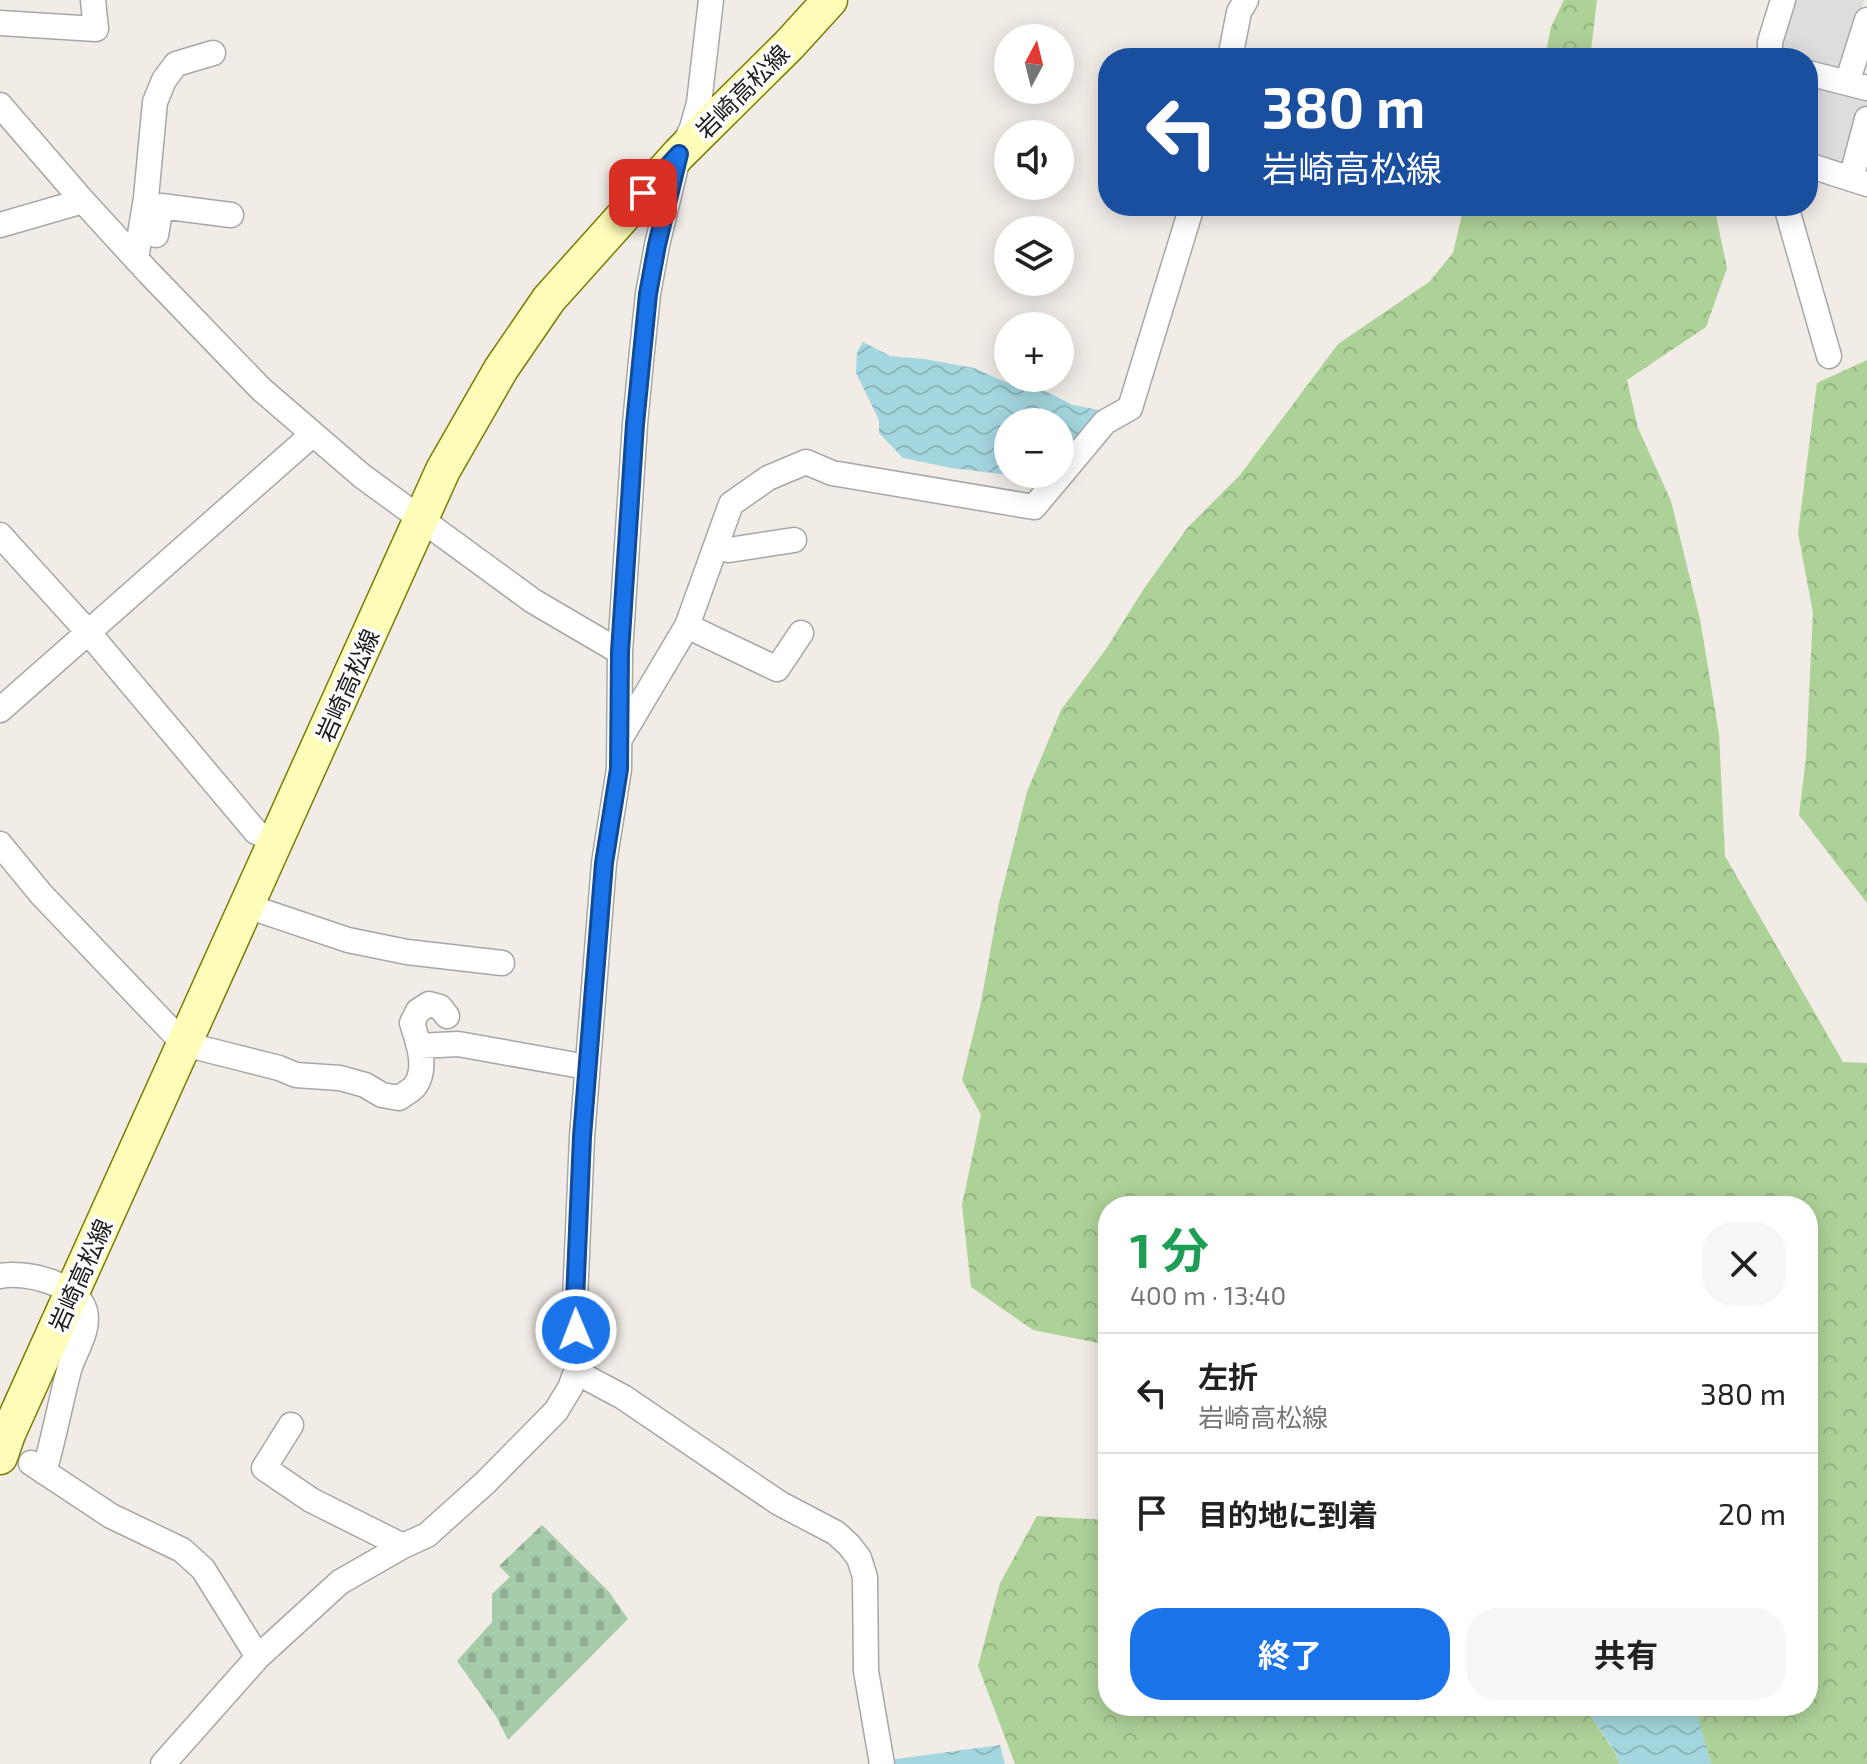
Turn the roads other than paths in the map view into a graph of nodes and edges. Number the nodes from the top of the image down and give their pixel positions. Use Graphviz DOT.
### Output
graph roads {
  1 [pos="93,0"];
  2 [pos="711,0"];
  3 [pos="830,0"];
  4 [pos="1246,0"];
  5 [pos="1783,0"];
  6 [pos="1867,20"];
  7 [pos="0,23"];
  8 [pos="1232,48"];
  9 [pos="1770,48"];
  10 [pos="213,53"];
  11 [pos="1818,75"];
  12 [pos="1857,85"];
  13 [pos="0,105"];
  14 [pos="1867,119"];
  15 [pos="679,154"];
  16 [pos="1818,168"];
  17 [pos="1859,181"];
  18 [pos="83,201"];
  19 [pos="231,215"];
  20 [pos="1189,216"];
  21 [pos="1789,216"];
  22 [pos="0,225"];
  23 [pos="142,266"];
  24 [pos="1829,356"];
  25 [pos="313,434"];
  26 [pos="422,519"];
  27 [pos="0,535"];
  28 [pos="794,540"];
  29 [pos="716,546"];
  30 [pos="687,626"];
  31 [pos="88,632"];
  32 [pos="801,633"];
  33 [pos="620,652"];
  34 [pos="0,710"];
  35 [pos="620,739"];
  36 [pos="277,841"];
  37 [pos="0,844"];
  38 [pos="247,906"];
  39 [pos="502,963"];
  40 [pos="447,1016"];
  41 [pos="184,1044"];
  42 [pos="419,1046"];
  43 [pos="587,1067"];
  44 [pos="0,1276"];
  45 [pos="72,1292"];
  46 [pos="576,1372"];
  47 [pos="291,1425"];
  48 [pos="25,1464"];
  49 [pos="403,1546"];
  50 [pos="258,1657"];
  51 [pos="163,1764"];
  52 [pos="882,1764"];
  1 -- 7 [label="street"];
  2 -- 15 [label="street"];
  3 -- 15 [label="main road, 岩崎高松線"];
  4 -- 8 [label="street"];
  5 -- 9 [label="street"];
  6 -- 12 [label="street"];
  10 -- 23 [label="street"];
  11 -- 12 [label="street"];
  13 -- 18 [label="street"];
  14 -- 17 [label="street"];
  15 -- 26 [label="main road, 岩崎高松線"];
  15 -- 33 [label="street"];
  16 -- 17 [label="street"];
  18 -- 22 [label="street"];
  18 -- 23 [label="street"];
  19 -- 23 [label="street"];
  20 -- 29 [label="street"];
  21 -- 24 [label="street"];
  23 -- 25 [label="street"];
  25 -- 26 [label="street"];
  25 -- 31 [label="street"];
  26 -- 33 [label="street"];
  26 -- 36 [label="main road, 岩崎高松線"];
  27 -- 31 [label="street"];
  28 -- 29 [label="street"];
  29 -- 30 [label="street"];
  30 -- 32 [label="street"];
  30 -- 35 [label="street"];
  31 -- 34 [label="street"];
  31 -- 36 [label="street"];
  33 -- 35 [label="street"];
  35 -- 43 [label="street"];
  36 -- 38 [label="main road, 岩崎高松線"];
  37 -- 41 [label="street"];
  38 -- 39 [label="street"];
  38 -- 41 [label="main road, 岩崎高松線"];
  40 -- 42 [label="street"];
  41 -- 42 [label="street"];
  41 -- 45 [label="main road, 岩崎高松線"];
  42 -- 43 [label="street"];
  43 -- 46 [label="street"];
  44 -- 45 [label="street"];
  45 -- 48 [label="main road, 岩崎高松線"];
  45 -- 48 [label="street"];
  46 -- 49 [label="street"];
  46 -- 52 [label="street"];
  47 -- 49 [label="street"];
  48 -- 50 [label="street"];
  49 -- 50 [label="street"];
  50 -- 51 [label="street"];
}
